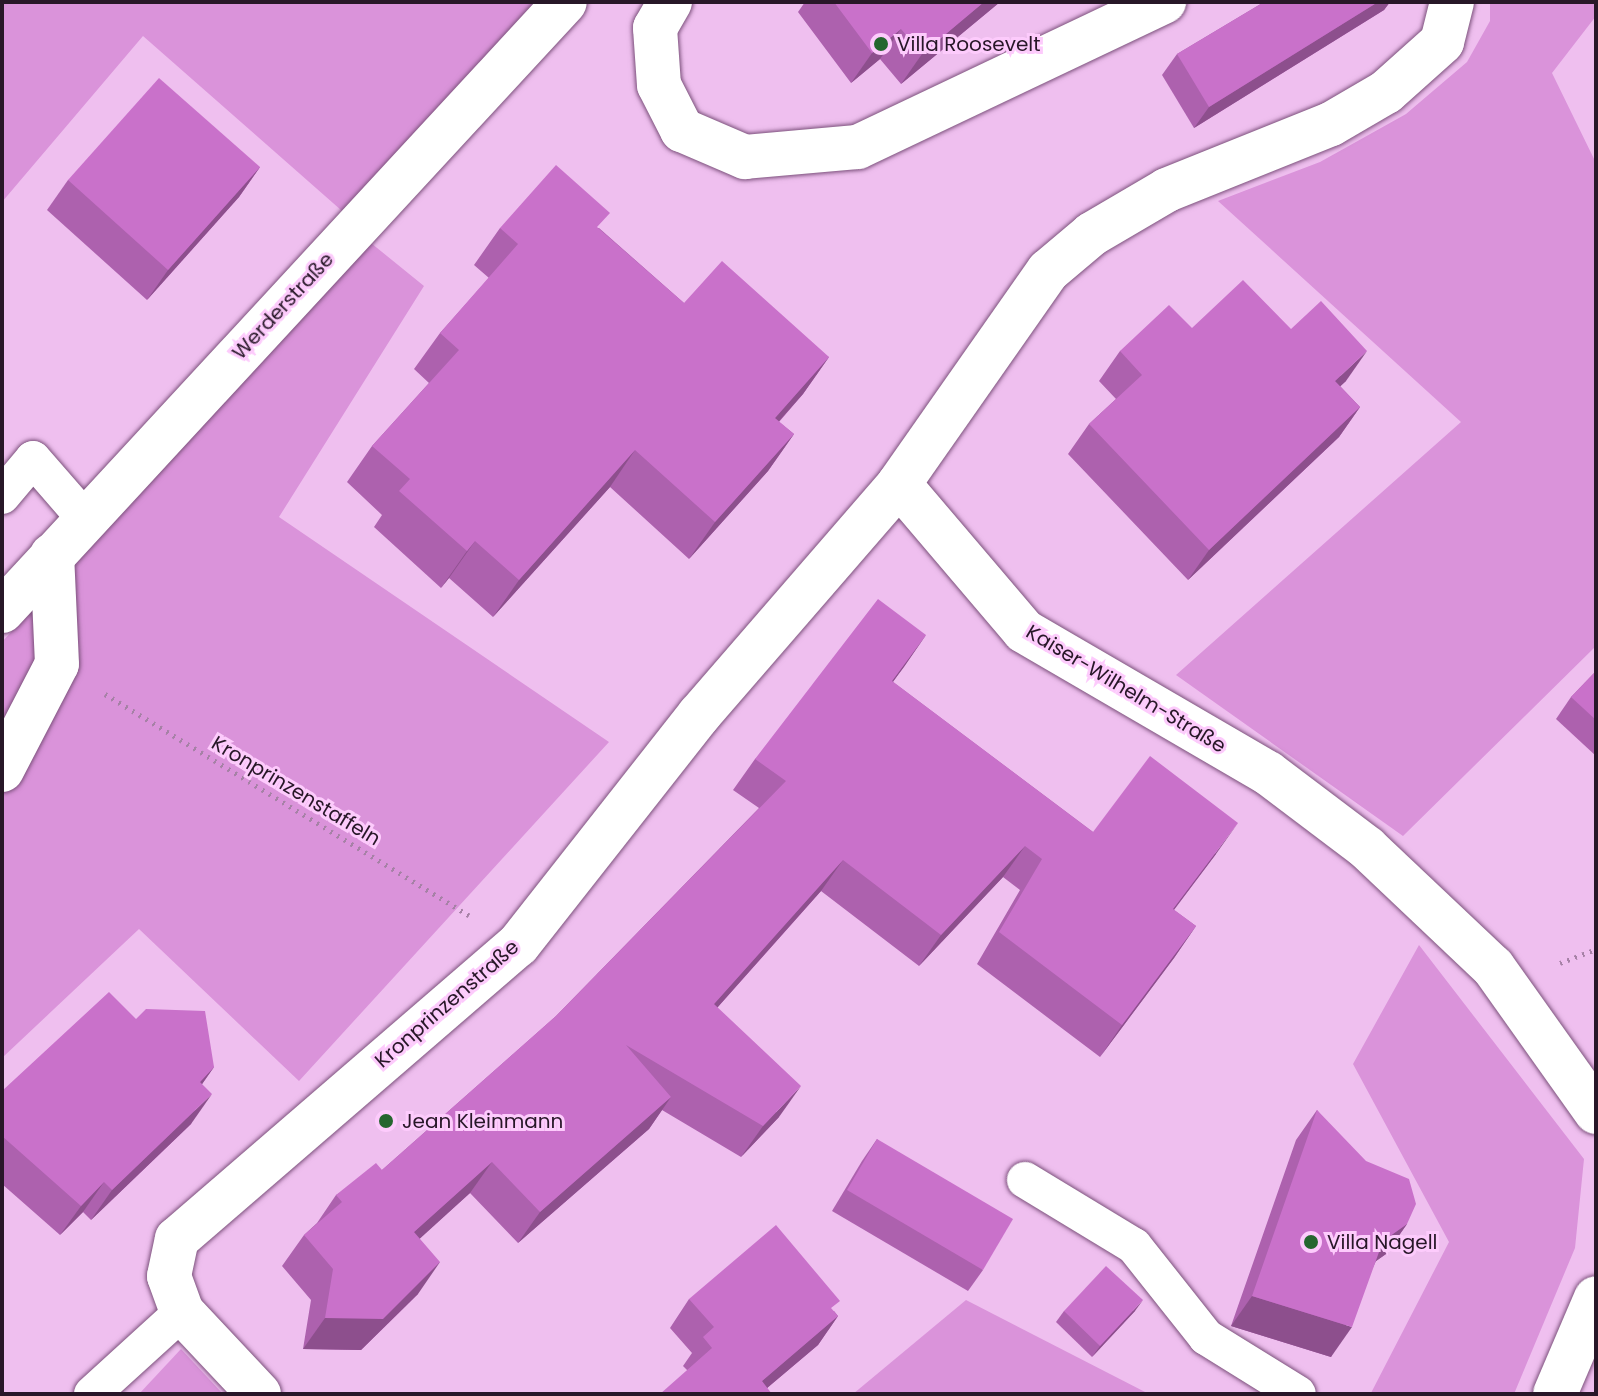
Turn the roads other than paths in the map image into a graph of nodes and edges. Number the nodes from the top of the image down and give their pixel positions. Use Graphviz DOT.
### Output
graph roads {
  1 [pos="565,2"];
  2 [pos="670,2"];
  3 [pos="1164,2"];
  4 [pos="1452,2"];
  5 [pos="899,484"];
  6 [pos="2,496"];
  7 [pos="86,520"];
  8 [pos="52,555"];
  9 [pos="2,611"];
  10 [pos="2,770"];
  11 [pos="1596,1112"];
  12 [pos="1025,1180"];
  13 [pos="1596,1298"];
  14 [pos="182,1312"];
  15 [pos="92,1394"];
  16 [pos="259,1394"];
  17 [pos="1298,1394"];
  18 [pos="1555,1394"];
  1 -- 7 [label="street, Werderstraße"];
  2 -- 3 [label="street"];
  4 -- 5 [label="street"];
  5 -- 11 [label="street, Kaiser-Wilhelm-Straße"];
  5 -- 14 [label="street, Kronprinzenstraße"];
  6 -- 7 [label="lane"];
  7 -- 8 [label="street, Werderstraße"];
  8 -- 9 [label="street, Werderstraße"];
  8 -- 10 [label="street"];
  12 -- 17 [label="lane"];
  13 -- 18 [label="street"];
  14 -- 15 [label="lane"];
  14 -- 16 [label="street, Kronprinzenstraße"];
}
